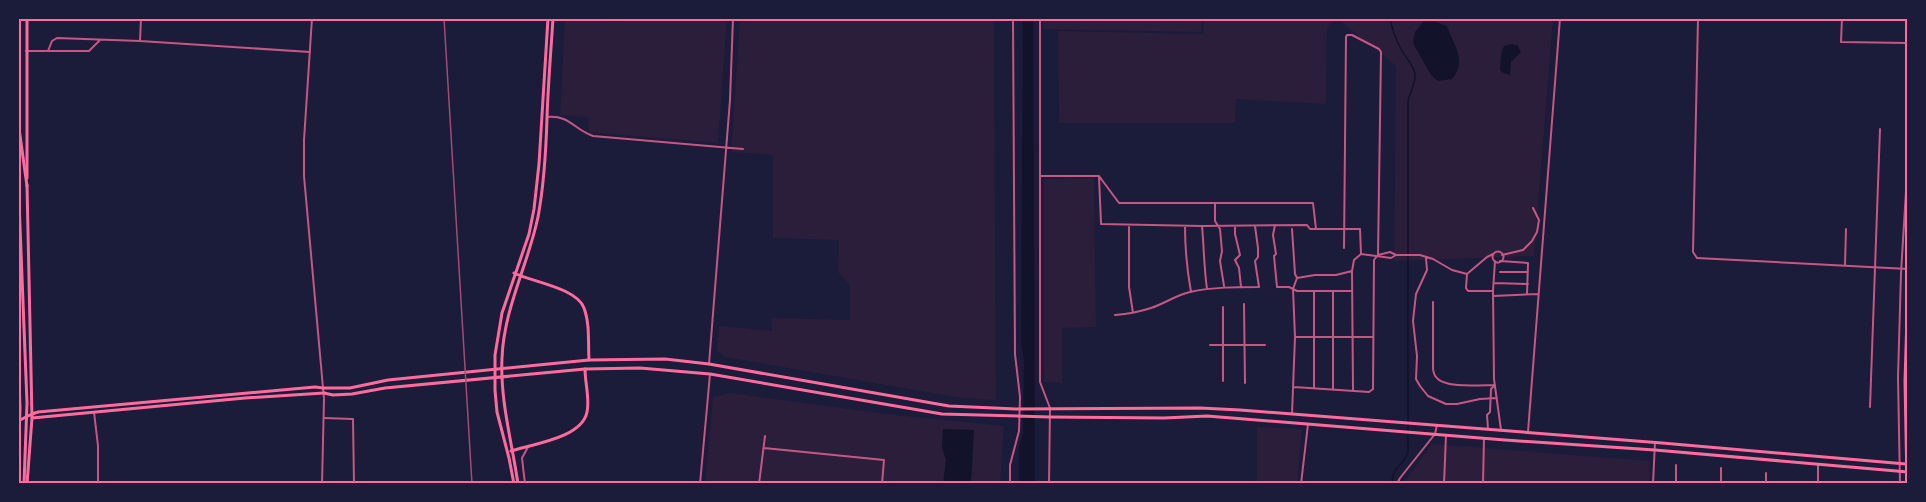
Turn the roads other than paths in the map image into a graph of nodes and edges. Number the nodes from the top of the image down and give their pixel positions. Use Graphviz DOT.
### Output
graph roads {
  1 [pos="27,18"];
  2 [pos="141,18"];
  3 [pos="312,18"];
  4 [pos="551,18"];
  5 [pos="734,18"];
  6 [pos="1013,18"];
  7 [pos="1040,18"];
  8 [pos="1560,18"];
  9 [pos="1698,18"];
  10 [pos="1842,18"];
  11 [pos="100,40"];
  12 [pos="140,41"];
  13 [pos="1908,43"];
  14 [pos="26,51"];
  15 [pos="48,51"];
  16 [pos="310,52"];
  17 [pos="18,114"];
  18 [pos="547,117"];
  19 [pos="18,121"];
  20 [pos="1880,129"];
  21 [pos="726,147"];
  22 [pos="743,149"];
  23 [pos="18,151"];
  24 [pos="1908,159"];
  25 [pos="18,176"];
  26 [pos="1040,176"];
  27 [pos="1099,176"];
  28 [pos="27,186"];
  29 [pos="1215,204"];
  30 [pos="1533,208"];
  31 [pos="1129,225"];
  32 [pos="1218,225"];
  33 [pos="1275,225"];
  34 [pos="1185,226"];
  35 [pos="1202,226"];
  36 [pos="1235,226"];
  37 [pos="1255,226"];
  38 [pos="1344,228"];
  39 [pos="1846,228"];
  40 [pos="1292,229"];
  41 [pos="1316,229"];
  42 [pos="1344,248"];
  43 [pos="1361,254"];
  44 [pos="1493,254"];
  45 [pos="1378,255"];
  46 [pos="1503,255"];
  47 [pos="1426,258"];
  48 [pos="1495,261"];
  49 [pos="1500,261"];
  50 [pos="1845,265"];
  51 [pos="1876,267"];
  52 [pos="1901,268"];
  53 [pos="1908,269"];
  54 [pos="1352,271"];
  55 [pos="1500,272"];
  56 [pos="1528,272"];
  57 [pos="514,273"];
  58 [pos="1467,274"];
  59 [pos="519,276"];
  60 [pos="1297,278"];
  61 [pos="1494,283"];
  62 [pos="1527,284"];
  63 [pos="1908,284"];
  64 [pos="1224,287"];
  65 [pos="1241,287"];
  66 [pos="1208,289"];
  67 [pos="1293,289"];
  68 [pos="1314,291"];
  69 [pos="1352,291"];
  70 [pos="1493,291"];
  71 [pos="1191,292"];
  72 [pos="1333,292"];
  73 [pos="1527,294"];
  74 [pos="1538,294"];
  75 [pos="1493,296"];
  76 [pos="1432,302"];
  77 [pos="1244,304"];
  78 [pos="1223,307"];
  79 [pos="1133,313"];
  80 [pos="1115,315"];
  81 [pos="1295,337"];
  82 [pos="1314,337"];
  83 [pos="1333,337"];
  84 [pos="1353,337"];
  85 [pos="1373,337"];
  86 [pos="1210,345"];
  87 [pos="1223,345"];
  88 [pos="1245,345"];
  89 [pos="1264,345"];
  90 [pos="18,354"];
  91 [pos="589,360"];
  92 [pos="709,364"];
  93 [pos="585,369"];
  94 [pos="710,374"];
  95 [pos="1223,381"];
  96 [pos="1245,383"];
  97 [pos="1495,385"];
  98 [pos="1294,387"];
  99 [pos="1314,388"];
  100 [pos="1333,390"];
  101 [pos="1353,390"];
  102 [pos="323,391"];
  103 [pos="1491,398"];
  104 [pos="1497,398"];
  105 [pos="1870,407"];
  106 [pos="1050,408"];
  107 [pos="1499,411"];
  108 [pos="94,412"];
  109 [pos="1490,412"];
  110 [pos="1292,414"];
  111 [pos="32,416"];
  112 [pos="1050,417"];
  113 [pos="324,418"];
  114 [pos="18,421"];
  115 [pos="1308,423"];
  116 [pos="1437,425"];
  117 [pos="18,426"];
  118 [pos="1488,429"];
  119 [pos="1501,430"];
  120 [pos="1528,432"];
  121 [pos="1435,434"];
  122 [pos="1446,435"];
  123 [pos="765,436"];
  124 [pos="1484,438"];
  125 [pos="1655,442"];
  126 [pos="530,445"];
  127 [pos="764,448"];
  128 [pos="1655,450"];
  129 [pos="510,451"];
  130 [pos="1899,464"];
  131 [pos="1907,464"];
  132 [pos="1676,465"];
  133 [pos="1818,465"];
  134 [pos="1721,468"];
  135 [pos="18,472"];
  136 [pos="1900,472"];
  137 [pos="1907,472"];
  138 [pos="1766,473"];
  139 [pos="26,484"];
  140 [pos="98,484"];
  141 [pos="322,484"];
  142 [pos="354,484"];
  143 [pos="516,484"];
  144 [pos="525,484"];
  145 [pos="700,484"];
  146 [pos="759,484"];
  147 [pos="882,484"];
  148 [pos="1010,484"];
  149 [pos="1049,484"];
  150 [pos="1301,484"];
  151 [pos="1397,484"];
  152 [pos="1444,484"];
  153 [pos="1483,484"];
  154 [pos="1653,484"];
  155 [pos="1676,484"];
  156 [pos="1721,484"];
  157 [pos="1766,484"];
  158 [pos="1818,484"];
  159 [pos="1900,484"];
  160 [pos="1907,484"];
  1 -- 14 [label="main road"];
  2 -- 12 [label="street"];
  3 -- 16 [label="street"];
  4 -- 18 [label="main road"];
  4 -- 57 [label="main road"];
  5 -- 21 [label="street"];
  6 -- 148 [label="street"];
  7 -- 26 [label="street"];
  8 -- 74 [label="street"];
  9 -- 50 [label="street"];
  10 -- 13 [label="street"];
  11 -- 12 [label="street"];
  11 -- 15 [label="street"];
  11 -- 15 [label="street"];
  12 -- 16 [label="street"];
  14 -- 15 [label="street"];
  14 -- 28 [label="main road"];
  16 -- 102 [label="street"];
  17 -- 19 [label="main road"];
  18 -- 21 [label="street"];
  18 -- 59 [label="main road"];
  19 -- 23 [label="main road"];
  19 -- 28 [label="main road"];
  20 -- 51 [label="street"];
  21 -- 22 [label="street"];
  21 -- 92 [label="street"];
  24 -- 52 [label="street"];
  25 -- 139 [label="main road"];
  26 -- 27 [label="street"];
  26 -- 106 [label="street"];
  27 -- 29 [label="street"];
  27 -- 31 [label="street"];
  28 -- 111 [label="main road"];
  29 -- 32 [label="street"];
  29 -- 41 [label="street"];
  30 -- 46 [label="street"];
  31 -- 34 [label="street"];
  31 -- 79 [label="street"];
  32 -- 35 [label="street"];
  32 -- 36 [label="street"];
  32 -- 64 [label="street"];
  33 -- 37 [label="street"];
  33 -- 41 [label="street"];
  33 -- 67 [label="street"];
  34 -- 35 [label="street"];
  34 -- 71 [label="street"];
  35 -- 66 [label="street"];
  36 -- 37 [label="street"];
  36 -- 65 [label="street"];
  37 -- 65 [label="street"];
  38 -- 41 [label="street"];
  38 -- 42 [label="street"];
  38 -- 43 [label="street"];
  38 -- 45 [label="street"];
  39 -- 50 [label="street"];
  40 -- 60 [label="street"];
  43 -- 45 [label="street"];
  43 -- 54 [label="street"];
  44 -- 46 [label="street"];
  44 -- 48 [label="street"];
  44 -- 58 [label="street"];
  45 -- 47 [label="street"];
  45 -- 85 [label="street"];
  46 -- 49 [label="street"];
  47 -- 58 [label="street"];
  47 -- 103 [label="street"];
  48 -- 49 [label="street"];
  48 -- 61 [label="street"];
  49 -- 56 [label="street"];
  50 -- 51 [label="street"];
  51 -- 52 [label="street"];
  51 -- 105 [label="street"];
  52 -- 53 [label="street"];
  52 -- 130 [label="street"];
  54 -- 60 [label="street"];
  54 -- 69 [label="street"];
  55 -- 56 [label="street"];
  56 -- 62 [label="street"];
  57 -- 59 [label="main road"];
  57 -- 129 [label="main road"];
  58 -- 70 [label="street"];
  59 -- 91 [label="main road"];
  59 -- 129 [label="main road"];
  60 -- 67 [label="street"];
  61 -- 62 [label="street"];
  61 -- 70 [label="street"];
  62 -- 73 [label="street"];
  63 -- 131 [label="main road"];
  64 -- 65 [label="street"];
  64 -- 66 [label="street"];
  66 -- 71 [label="street"];
  67 -- 68 [label="street"];
  67 -- 81 [label="street"];
  68 -- 72 [label="street"];
  68 -- 82 [label="street"];
  69 -- 72 [label="street"];
  69 -- 84 [label="street"];
  70 -- 75 [label="street"];
  71 -- 79 [label="street"];
  72 -- 83 [label="street"];
  73 -- 74 [label="street"];
  73 -- 75 [label="street"];
  74 -- 120 [label="street"];
  75 -- 97 [label="street"];
  76 -- 97 [label="street"];
  77 -- 88 [label="street"];
  78 -- 87 [label="street"];
  79 -- 80 [label="street"];
  81 -- 82 [label="street"];
  81 -- 98 [label="street"];
  82 -- 83 [label="street"];
  82 -- 99 [label="street"];
  83 -- 84 [label="street"];
  83 -- 100 [label="street"];
  84 -- 85 [label="street"];
  84 -- 101 [label="street"];
  85 -- 101 [label="street"];
  86 -- 87 [label="street"];
  87 -- 88 [label="street"];
  87 -- 95 [label="street"];
  88 -- 89 [label="street"];
  88 -- 96 [label="street"];
  90 -- 135 [label="main road"];
  91 -- 92 [label="main road"];
  91 -- 102 [label="main road"];
  92 -- 106 [label="main road"];
  93 -- 94 [label="main road"];
  93 -- 102 [label="main road"];
  93 -- 126 [label="main road"];
  94 -- 112 [label="main road"];
  94 -- 145 [label="street"];
  97 -- 103 [label="street"];
  97 -- 104 [label="street"];
  98 -- 99 [label="street"];
  98 -- 110 [label="street"];
  99 -- 100 [label="street"];
  100 -- 101 [label="street"];
  102 -- 108 [label="main road"];
  102 -- 111 [label="main road"];
  102 -- 113 [label="street"];
  103 -- 104 [label="street"];
  103 -- 109 [label="street"];
  104 -- 107 [label="street"];
  106 -- 110 [label="main road"];
  106 -- 112 [label="street"];
  107 -- 109 [label="street"];
  107 -- 119 [label="street"];
  108 -- 111 [label="main road"];
  108 -- 140 [label="street"];
  109 -- 118 [label="street"];
  110 -- 116 [label="main road"];
  111 -- 114 [label="main road"];
  111 -- 117 [label="main road"];
  111 -- 139 [label="main road"];
  112 -- 115 [label="main road"];
  112 -- 149 [label="street"];
  113 -- 141 [label="street"];
  113 -- 142 [label="street"];
  115 -- 121 [label="main road"];
  115 -- 150 [label="street"];
  116 -- 118 [label="main road"];
  116 -- 121 [label="street"];
  118 -- 119 [label="main road"];
  119 -- 120 [label="main road"];
  120 -- 125 [label="main road"];
  121 -- 122 [label="main road"];
  121 -- 151 [label="street"];
  122 -- 124 [label="main road"];
  122 -- 152 [label="street"];
  123 -- 127 [label="street"];
  124 -- 128 [label="main road"];
  124 -- 153 [label="street"];
  125 -- 128 [label="street"];
  125 -- 130 [label="main road"];
  126 -- 129 [label="main road"];
  126 -- 144 [label="street"];
  127 -- 146 [label="street"];
  127 -- 147 [label="street"];
  128 -- 133 [label="main road"];
  128 -- 154 [label="street"];
  129 -- 143 [label="main road"];
  130 -- 131 [label="main road"];
  130 -- 136 [label="street"];
  131 -- 137 [label="main road"];
  132 -- 155 [label="street"];
  133 -- 136 [label="main road"];
  133 -- 158 [label="street"];
  134 -- 156 [label="street"];
  136 -- 137 [label="main road"];
  136 -- 159 [label="street"];
  137 -- 160 [label="main road"];
  138 -- 157 [label="street"];
}
